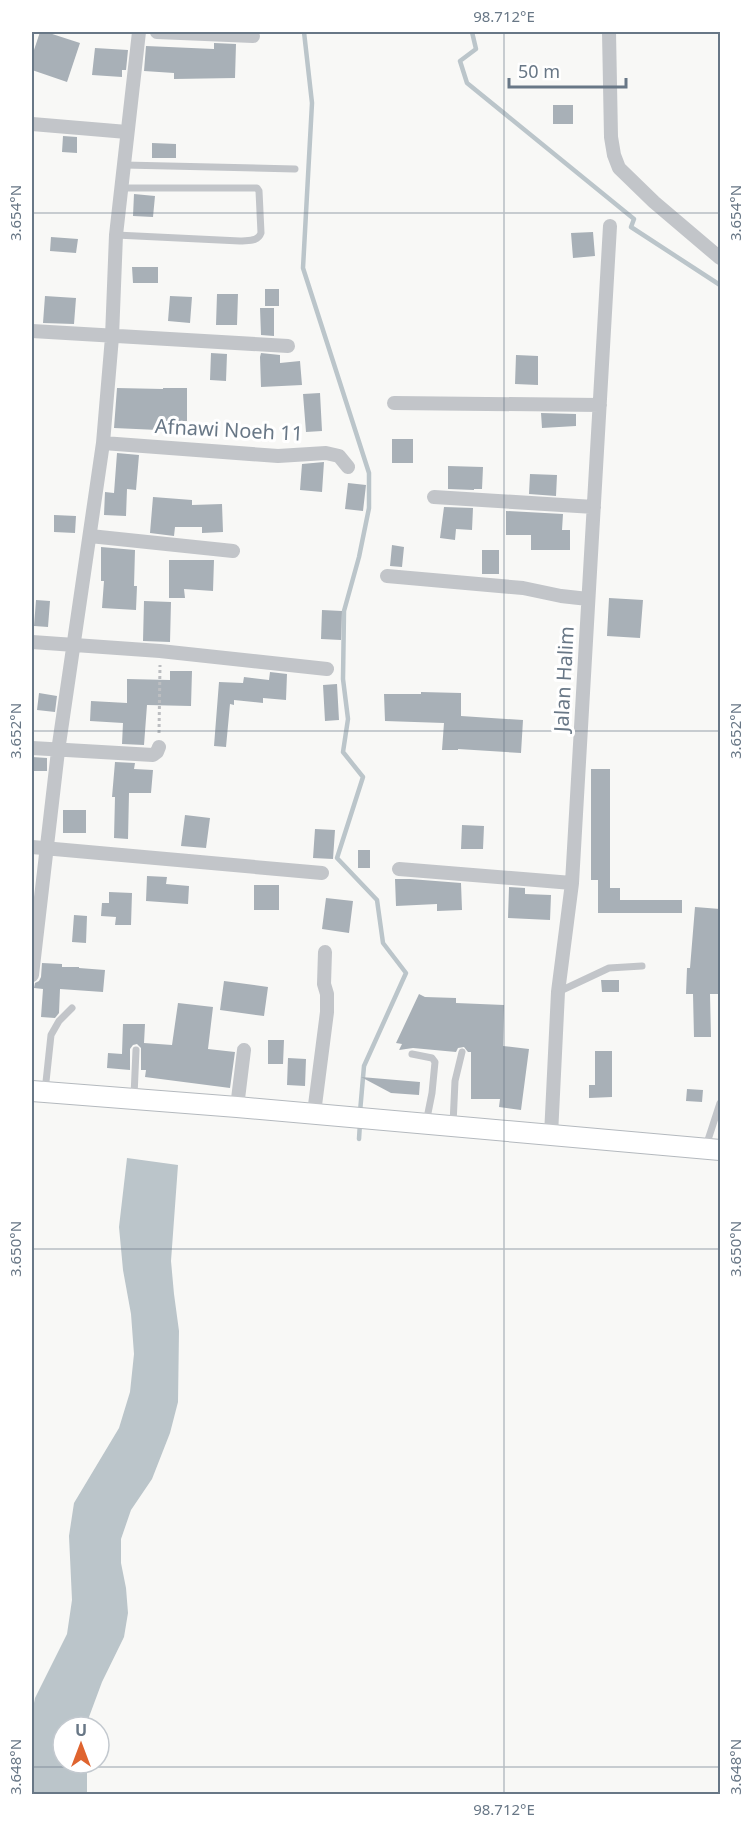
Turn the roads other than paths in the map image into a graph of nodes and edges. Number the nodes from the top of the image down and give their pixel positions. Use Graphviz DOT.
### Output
graph roads {
  1 [pos="139,32"];
  2 [pos="157,32"];
  3 [pos="609,32"];
  4 [pos="253,36"];
  5 [pos="32,124"];
  6 [pos="127,132"];
  7 [pos="124,165"];
  8 [pos="295,169"];
  9 [pos="121,188"];
  10 [pos="610,226"];
  11 [pos="116,235"];
  12 [pos="720,258"];
  13 [pos="32,331"];
  14 [pos="112,337"];
  15 [pos="288,346"];
  16 [pos="394,403"];
  17 [pos="600,405"];
  18 [pos="103,443"];
  19 [pos="348,467"];
  20 [pos="434,497"];
  21 [pos="594,507"];
  22 [pos="90,536"];
  23 [pos="234,551"];
  24 [pos="387,576"];
  25 [pos="588,599"];
  26 [pos="32,642"];
  27 [pos="74,644"];
  28 [pos="327,669"];
  29 [pos="159,747"];
  30 [pos="32,748"];
  31 [pos="58,751"];
  32 [pos="32,847"];
  33 [pos="47,849"];
  34 [pos="399,869"];
  35 [pos="322,873"];
  36 [pos="572,883"];
  37 [pos="325,952"];
  38 [pos="642,966"];
  39 [pos="32,975"];
  40 [pos="558,992"];
  41 [pos="72,1008"];
  42 [pos="136,1050"];
  43 [pos="244,1050"];
  44 [pos="462,1052"];
  45 [pos="412,1054"];
  46 [pos="38,1092"];
  47 [pos="134,1099"];
  48 [pos="720,1103"];
  49 [pos="237,1107"];
  50 [pos="314,1113"];
  51 [pos="426,1124"];
  52 [pos="453,1126"];
  53 [pos="551,1135"];
  54 [pos="713,1149"];
  1 -- 6 [label="street"];
  2 -- 4 [label="street"];
  3 -- 12 [label="street"];
  5 -- 6 [label="street"];
  6 -- 7 [label="street"];
  7 -- 8 [label="lane"];
  7 -- 9 [label="street"];
  9 -- 11 [label="street"];
  9 -- 11 [label="lane"];
  10 -- 17 [label="street, Jalan Halim"];
  11 -- 14 [label="street"];
  13 -- 14 [label="street"];
  14 -- 15 [label="street"];
  14 -- 18 [label="street"];
  16 -- 17 [label="street"];
  17 -- 21 [label="street, Jalan Halim"];
  18 -- 19 [label="street, Afnawi Noeh 11"];
  18 -- 22 [label="street"];
  20 -- 21 [label="street"];
  21 -- 25 [label="street, Jalan Halim"];
  22 -- 23 [label="street"];
  22 -- 27 [label="street"];
  24 -- 25 [label="street"];
  25 -- 36 [label="street, Jalan Halim"];
  26 -- 27 [label="street"];
  27 -- 28 [label="street"];
  27 -- 31 [label="street"];
  29 -- 31 [label="street"];
  30 -- 31 [label="street"];
  31 -- 33 [label="street"];
  32 -- 33 [label="street"];
  33 -- 35 [label="street"];
  33 -- 39 [label="street"];
  34 -- 36 [label="street"];
  36 -- 40 [label="street, Jalan Halim"];
  37 -- 50 [label="street"];
  38 -- 40 [label="lane"];
  40 -- 53 [label="street, Jalan Halim"];
  41 -- 46 [label="lane"];
  42 -- 47 [label="lane"];
  43 -- 49 [label="street"];
  44 -- 52 [label="lane"];
  45 -- 51 [label="lane"];
  46 -- 47 [label="main road"];
  47 -- 49 [label="main road"];
  48 -- 54 [label="lane"];
  49 -- 50 [label="main road"];
  50 -- 51 [label="main road"];
  51 -- 52 [label="main road"];
  52 -- 53 [label="main road"];
  53 -- 54 [label="main road"];
}
